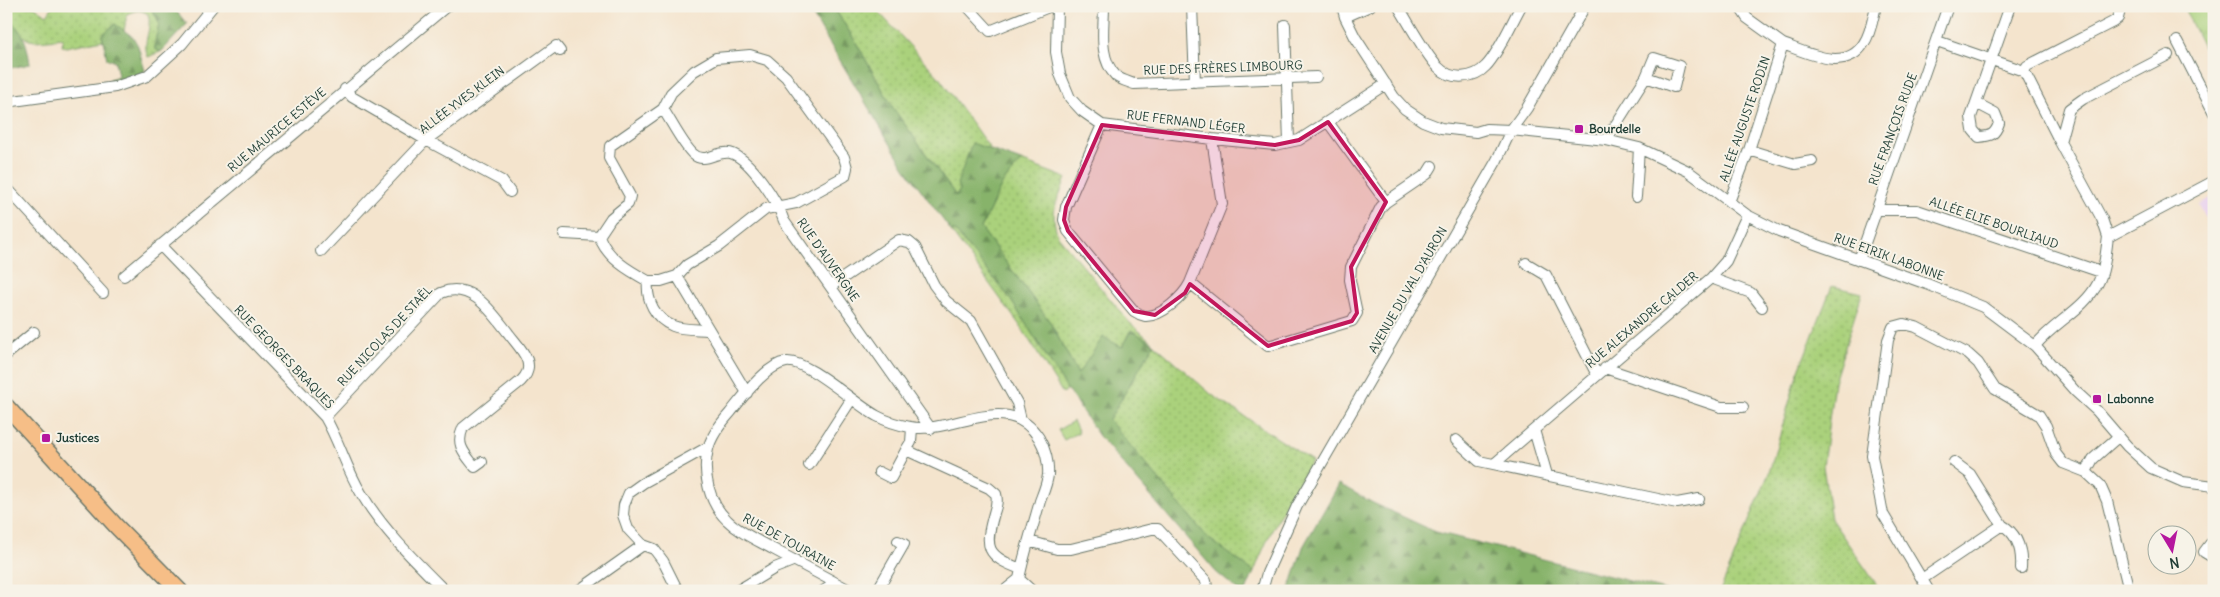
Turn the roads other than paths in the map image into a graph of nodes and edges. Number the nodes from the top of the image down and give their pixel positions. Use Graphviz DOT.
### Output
graph roads {
  1 [pos="213,6"];
  2 [pos="446,6"];
  3 [pos="967,6"];
  4 [pos="1051,6"];
  5 [pos="1057,6"];
  6 [pos="1104,6"];
  7 [pos="1192,6"];
  8 [pos="1342,6"];
  9 [pos="1370,6"];
  10 [pos="1398,6"];
  11 [pos="1521,6"];
  12 [pos="1585,6"];
  13 [pos="1739,6"];
  14 [pos="1876,6"];
  15 [pos="1948,6"];
  16 [pos="2010,6"];
  17 [pos="2121,6"];
  18 [pos="1344,17"];
  19 [pos="1285,25"];
  20 [pos="1937,41"];
  21 [pos="2177,41"];
  22 [pos="1783,44"];
  23 [pos="560,51"];
  24 [pos="2168,55"];
  25 [pos="1992,60"];
  26 [pos="2024,71"];
  27 [pos="1316,77"];
  28 [pos="1646,77"];
  29 [pos="1288,78"];
  30 [pos="1195,82"];
  31 [pos="1386,84"];
  32 [pos="344,89"];
  33 [pos="6,102"];
  34 [pos="1976,103"];
  35 [pos="663,109"];
  36 [pos="2214,113"];
  37 [pos="1328,122"];
  38 [pos="1102,125"];
  39 [pos="1511,130"];
  40 [pos="1212,139"];
  41 [pos="426,140"];
  42 [pos="1606,140"];
  43 [pos="1289,142"];
  44 [pos="2060,142"];
  45 [pos="1639,148"];
  46 [pos="1750,150"];
  47 [pos="1812,161"];
  48 [pos="1432,166"];
  49 [pos="2214,181"];
  50 [pos="6,187"];
  51 [pos="510,192"];
  52 [pos="1636,197"];
  53 [pos="1386,202"];
  54 [pos="1729,202"];
  55 [pos="780,207"];
  56 [pos="1877,210"];
  57 [pos="1746,215"];
  58 [pos="564,234"];
  59 [pos="599,236"];
  60 [pos="2108,237"];
  61 [pos="160,245"];
  62 [pos="321,251"];
  63 [pos="1859,260"];
  64 [pos="1526,264"];
  65 [pos="2101,272"];
  66 [pos="124,276"];
  67 [pos="676,276"];
  68 [pos="1711,278"];
  69 [pos="648,281"];
  70 [pos="1190,283"];
  71 [pos="831,286"];
  72 [pos="103,293"];
  73 [pos="1762,307"];
  74 [pos="708,330"];
  75 [pos="34,332"];
  76 [pos="2036,346"];
  77 [pos="6,355"];
  78 [pos="1601,372"];
  79 [pos="748,393"];
  80 [pos="851,400"];
  81 [pos="6,406"];
  82 [pos="1743,407"];
  83 [pos="325,417"];
  84 [pos="1021,420"];
  85 [pos="912,428"];
  86 [pos="931,429"];
  87 [pos="1534,430"];
  88 [pos="2119,436"];
  89 [pos="1456,440"];
  90 [pos="708,447"];
  91 [pos="906,450"];
  92 [pos="482,462"];
  93 [pos="1954,462"];
  94 [pos="1494,464"];
  95 [pos="809,465"];
  96 [pos="880,472"];
  97 [pos="2086,472"];
  98 [pos="1547,476"];
  99 [pos="2214,486"];
  100 [pos="1699,499"];
  101 [pos="2002,525"];
  102 [pos="898,541"];
  103 [pos="1029,541"];
  104 [pos="643,544"];
  105 [pos="2210,544"];
  106 [pos="2214,558"];
  107 [pos="795,560"];
  108 [pos="2021,568"];
  109 [pos="1020,574"];
  110 [pos="1922,579"];
  111 [pos="836,582"];
  112 [pos="180,591"];
  113 [pos="445,591"];
  114 [pos="578,591"];
  115 [pos="678,591"];
  116 [pos="737,591"];
  117 [pos="823,591"];
  118 [pos="851,591"];
  119 [pos="877,591"];
  120 [pos="1004,591"];
  121 [pos="1032,591"];
  122 [pos="1202,591"];
  123 [pos="1262,591"];
  124 [pos="1930,591"];
  125 [pos="2129,591"];
  1 -- 33 [label="street"];
  2 -- 32 [label="street, RUE MAURICE ESTÈVE"];
  3 -- 4 [label="street"];
  5 -- 38 [label="street, RUE FERNAND LÉGER"];
  6 -- 30 [label="street, RUE DES FRÈRES LIMBOURG"];
  7 -- 30 [label="street"];
  8 -- 18 [label="street, RUE EIRIK LABONNE"];
  9 -- 18 [label="street"];
  10 -- 11 [label="street"];
  12 -- 39 [label="street, AVENUE DU VAL D'AURON"];
  13 -- 22 [label="street, ALLÉE AUGUSTE RODIN"];
  14 -- 22 [label="street, ALLÉE AUGUSTE RODIN"];
  15 -- 20 [label="street, RUE FRANÇOIS RUDE"];
  16 -- 25 [label="street"];
  17 -- 26 [label="street"];
  18 -- 31 [label="street, RUE EIRIK LABONNE"];
  19 -- 29 [label="street"];
  20 -- 25 [label="street"];
  20 -- 56 [label="street, RUE FRANÇOIS RUDE"];
  21 -- 36 [label="street"];
  22 -- 46 [label="street, ALLÉE AUGUSTE RODIN"];
  23 -- 41 [label="street, ALLÉE YVES KLEIN"];
  24 -- 44 [label="street"];
  25 -- 26 [label="street"];
  25 -- 34 [label="street"];
  26 -- 44 [label="street"];
  27 -- 29 [label="street, RUE DES FRÈRES LIMBOURG"];
  28 -- 42 [label="street"];
  29 -- 30 [label="street, RUE DES FRÈRES LIMBOURG"];
  29 -- 43 [label="street"];
  31 -- 37 [label="street, RUE FERNAND LÉGER"];
  31 -- 39 [label="street, RUE EIRIK LABONNE"];
  32 -- 41 [label="street"];
  32 -- 61 [label="street, RUE MAURICE ESTÈVE"];
  35 -- 55 [label="street"];
  35 -- 55 [label="street, RUE D'AUVERGNE"];
  35 -- 59 [label="street, RUE D'AUVERGNE"];
  37 -- 43 [label="street, RUE FERNAND LÉGER"];
  37 -- 53 [label="street"];
  38 -- 40 [label="street, RUE FERNAND LÉGER"];
  38 -- 70 [label="street"];
  39 -- 42 [label="street, RUE EIRIK LABONNE"];
  39 -- 123 [label="street, AVENUE DU VAL D'AURON"];
  40 -- 43 [label="street, RUE FERNAND LÉGER"];
  40 -- 70 [label="street"];
  41 -- 51 [label="street"];
  41 -- 62 [label="street, ALLÉE YVES KLEIN"];
  42 -- 45 [label="street, RUE EIRIK LABONNE"];
  44 -- 60 [label="street"];
  45 -- 52 [label="street"];
  45 -- 54 [label="street, RUE EIRIK LABONNE"];
  46 -- 47 [label="street"];
  46 -- 54 [label="street, ALLÉE AUGUSTE RODIN"];
  48 -- 53 [label="street"];
  49 -- 60 [label="street"];
  50 -- 72 [label="street"];
  53 -- 70 [label="street"];
  54 -- 57 [label="street, RUE EIRIK LABONNE"];
  55 -- 67 [label="street"];
  55 -- 71 [label="street, RUE D'AUVERGNE"];
  56 -- 63 [label="street, RUE FRANÇOIS RUDE"];
  56 -- 65 [label="street, ALLÉE ELIE BOURLIAUD"];
  57 -- 63 [label="street, RUE EIRIK LABONNE"];
  57 -- 68 [label="street, RUE ALEXANDRE CALDER"];
  58 -- 59 [label="street"];
  59 -- 69 [label="street"];
  60 -- 65 [label="street"];
  61 -- 66 [label="street, RUE MAURICE ESTÈVE"];
  61 -- 83 [label="street, RUE GEORGES BRAQUES"];
  63 -- 76 [label="street, RUE EIRIK LABONNE"];
  64 -- 78 [label="street"];
  65 -- 76 [label="street"];
  67 -- 69 [label="street"];
  67 -- 74 [label="street"];
  68 -- 73 [label="street"];
  68 -- 78 [label="street, RUE ALEXANDRE CALDER"];
  69 -- 74 [label="street"];
  71 -- 84 [label="street"];
  71 -- 86 [label="street, RUE D'AUVERGNE"];
  74 -- 79 [label="street"];
  75 -- 77 [label="street"];
  76 -- 88 [label="street, RUE EIRIK LABONNE"];
  78 -- 82 [label="street"];
  78 -- 87 [label="street, RUE ALEXANDRE CALDER"];
  79 -- 80 [label="street, RUE DE TOURAINE"];
  79 -- 90 [label="street, RUE DE TOURAINE"];
  80 -- 85 [label="street, RUE DE TOURAINE"];
  80 -- 95 [label="street"];
  81 -- 112 [label="main road"];
  83 -- 92 [label="street, RUE NICOLAS DE STAËL"];
  83 -- 113 [label="street, RUE GEORGES BRAQUES"];
  84 -- 86 [label="street, RUE DE TOURAINE"];
  84 -- 103 [label="street"];
  85 -- 86 [label="street, RUE DE TOURAINE"];
  85 -- 91 [label="street"];
  87 -- 94 [label="street, RUE ALEXANDRE CALDER"];
  87 -- 98 [label="street"];
  88 -- 97 [label="street"];
  88 -- 99 [label="street, RUE EIRIK LABONNE"];
  89 -- 94 [label="street"];
  90 -- 104 [label="street"];
  90 -- 107 [label="street, RUE DE TOURAINE"];
  91 -- 96 [label="street"];
  91 -- 109 [label="street"];
  93 -- 101 [label="street"];
  94 -- 98 [label="street"];
  97 -- 110 [label="street"];
  97 -- 125 [label="street"];
  98 -- 100 [label="street"];
  101 -- 108 [label="street"];
  101 -- 110 [label="street"];
  102 -- 119 [label="street"];
  103 -- 109 [label="street"];
  103 -- 122 [label="street"];
  104 -- 114 [label="street"];
  104 -- 115 [label="street"];
  105 -- 106 [label="street"];
  107 -- 111 [label="street, RUE DE TOURAINE"];
  107 -- 116 [label="street"];
  109 -- 120 [label="street"];
  109 -- 121 [label="street"];
  110 -- 124 [label="street"];
  111 -- 117 [label="street"];
  111 -- 118 [label="street, RUE DE TOURAINE"];
}
